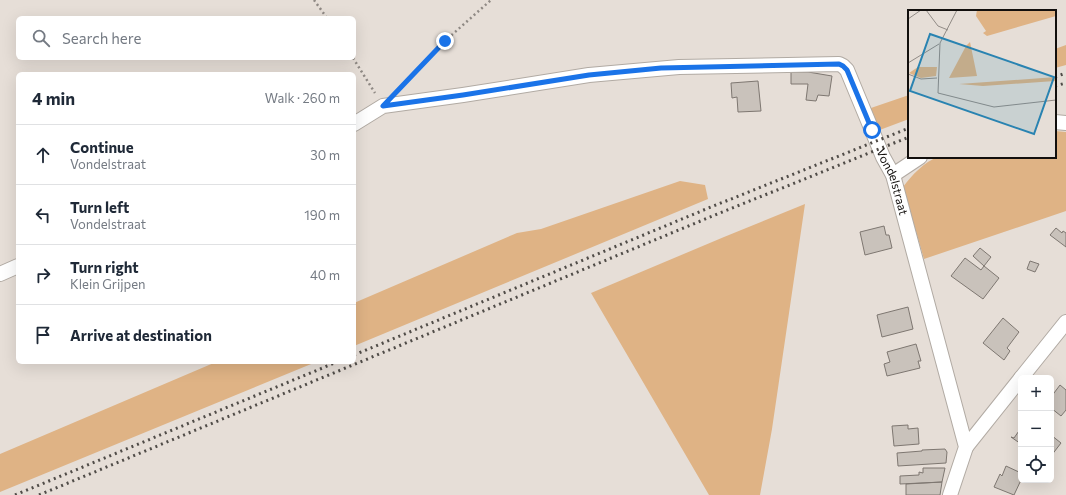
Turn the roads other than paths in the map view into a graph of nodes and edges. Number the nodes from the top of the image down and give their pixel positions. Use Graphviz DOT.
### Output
graph roads {
  1 [pos="1056,122"];
  2 [pos="356,123"];
  3 [pos="1066,123"];
  4 [pos="918,158"];
  5 [pos="893,175"];
  6 [pos="16,267"];
  7 [pos="0,274"];
  8 [pos="1066,322"];
  9 [pos="1023,375"];
  10 [pos="1018,382"];
  11 [pos="966,447"];
  12 [pos="950,495"];
  1 -- 3 [label="street"];
  2 -- 5 [label="street, Vondelstraat"];
  4 -- 5 [label="street"];
  5 -- 11 [label="street, Vondelstraat"];
  6 -- 7 [label="street"];
  8 -- 9 [label="street"];
  10 -- 11 [label="street"];
  11 -- 12 [label="street"];
}
